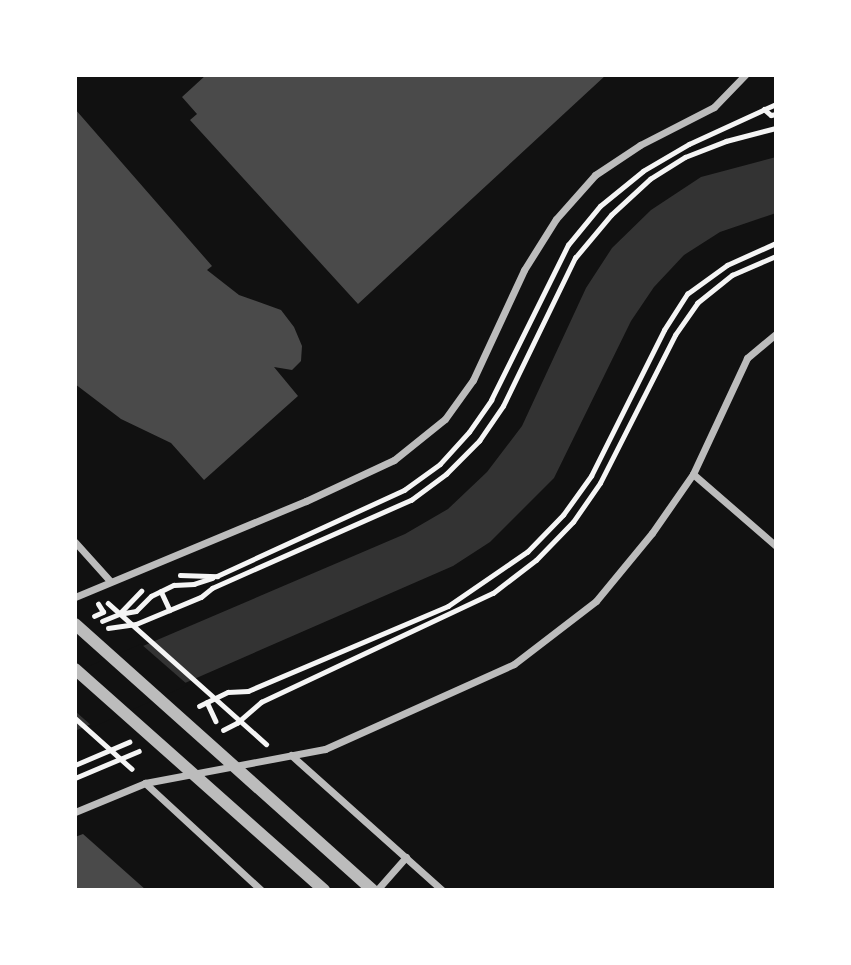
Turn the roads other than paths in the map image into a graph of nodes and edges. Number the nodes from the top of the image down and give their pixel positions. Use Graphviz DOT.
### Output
graph roads {
  1 [pos="745,75"];
  2 [pos="776,334"];
  3 [pos="693,474"];
  4 [pos="75,542"];
  5 [pos="776,546"];
  6 [pos="110,581"];
  7 [pos="75,597"];
  8 [pos="75,624"];
  9 [pos="75,669"];
  10 [pos="291,755"];
  11 [pos="145,783"];
  12 [pos="75,812"];
  13 [pos="406,857"];
  14 [pos="261,890"];
  15 [pos="324,890"];
  16 [pos="375,890"];
  17 [pos="442,890"];
  1 -- 6 [label="street"];
  2 -- 3 [label="street"];
  3 -- 5 [label="street"];
  3 -- 10 [label="street"];
  4 -- 6 [label="street"];
  6 -- 7 [label="street"];
  8 -- 16 [label="street"];
  9 -- 15 [label="street"];
  10 -- 11 [label="street"];
  10 -- 13 [label="street"];
  11 -- 12 [label="street"];
  11 -- 14 [label="street"];
  13 -- 16 [label="street"];
  13 -- 17 [label="street"];
}
